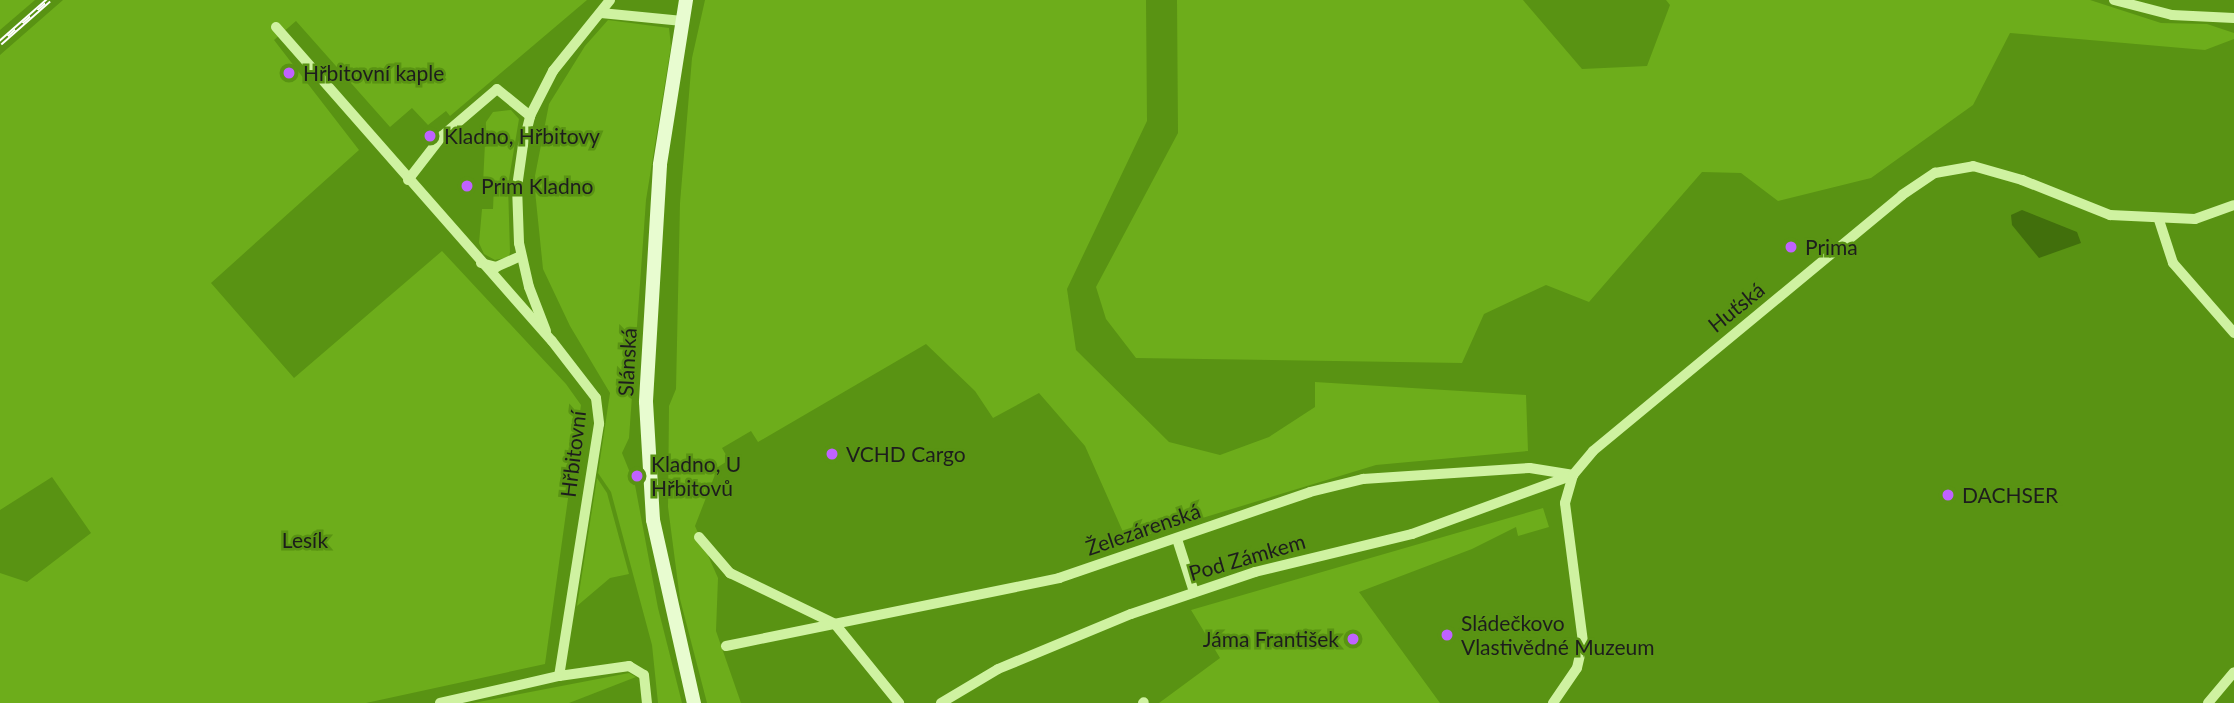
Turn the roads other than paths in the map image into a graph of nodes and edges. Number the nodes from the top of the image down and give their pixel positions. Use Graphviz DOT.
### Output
graph roads {
  1 [pos="610,0"];
  2 [pos="686,0"];
  3 [pos="2114,0"];
  4 [pos="601,13"];
  5 [pos="2234,18"];
  6 [pos="683,21"];
  7 [pos="276,27"];
  8 [pos="530,116"];
  9 [pos="408,180"];
  10 [pos="2234,205"];
  11 [pos="2159,220"];
  12 [pos="521,256"];
  13 [pos="481,263"];
  14 [pos="2234,333"];
  15 [pos="552,341"];
  16 [pos="1573,475"];
  17 [pos="699,537"];
  18 [pos="1177,538"];
  19 [pos="1194,592"];
  20 [pos="835,624"];
  21 [pos="726,646"];
  22 [pos="2234,672"];
  23 [pos="559,676"];
  24 [pos="440,703"];
  25 [pos="647,703"];
  26 [pos="694,703"];
  27 [pos="899,703"];
  28 [pos="941,703"];
  29 [pos="1553,703"];
  30 [pos="2208,703"];
  1 -- 4 [label="street"];
  2 -- 6 [label="main road, Slánská"];
  3 -- 5 [label="street"];
  4 -- 6 [label="street"];
  4 -- 8 [label="street"];
  6 -- 26 [label="main road, Slánská"];
  7 -- 9 [label="street, Hřbitovní"];
  8 -- 9 [label="street"];
  8 -- 12 [label="street"];
  9 -- 13 [label="street, Hřbitovní"];
  10 -- 11 [label="street, Huťská"];
  11 -- 14 [label="street"];
  11 -- 16 [label="street, Huťská"];
  12 -- 13 [label="street"];
  12 -- 15 [label="street"];
  13 -- 15 [label="street, Hřbitovní"];
  15 -- 23 [label="street, Hřbitovní"];
  16 -- 18 [label="street, Železárenská"];
  16 -- 19 [label="street, Pod Zámkem"];
  16 -- 29 [label="street, Huťská"];
  17 -- 20 [label="street"];
  18 -- 19 [label="street"];
  18 -- 20 [label="street, Železárenská"];
  19 -- 28 [label="street, Pod Zámkem"];
  20 -- 21 [label="street, Železárenská"];
  20 -- 27 [label="street"];
  22 -- 30 [label="street"];
  23 -- 24 [label="street"];
  23 -- 25 [label="street"];
}
